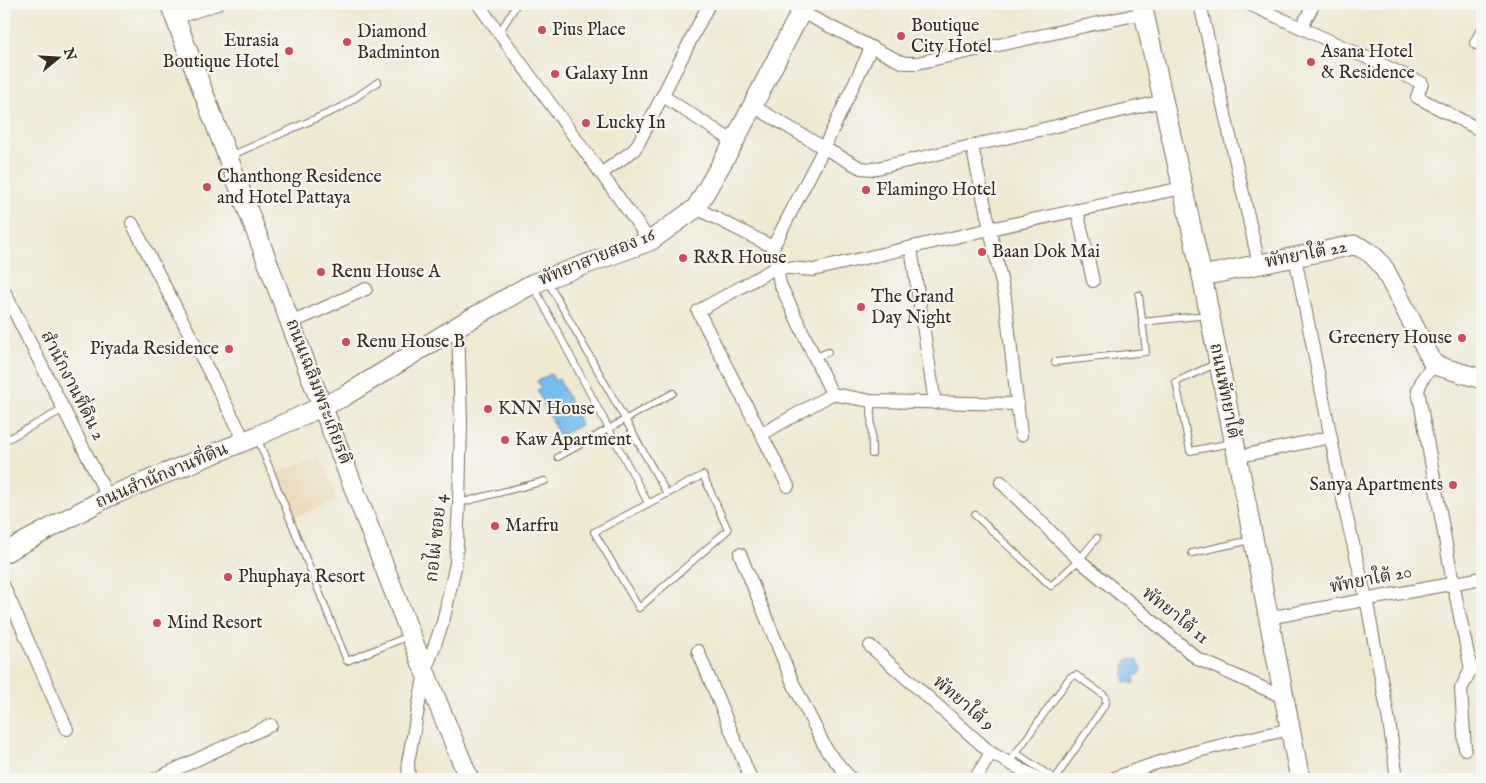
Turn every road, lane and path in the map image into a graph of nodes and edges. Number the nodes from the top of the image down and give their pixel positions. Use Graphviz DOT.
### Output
graph roads {
  1 [pos="217,4"];
  2 [pos="478,4"];
  3 [pos="517,4"];
  4 [pos="709,4"];
  5 [pos="1200,4"];
  6 [pos="1249,4"];
  7 [pos="1314,4"];
  8 [pos="803,8"];
  9 [pos="1143,8"];
  10 [pos="173,11"];
  11 [pos="1302,26"];
  12 [pos="1482,32"];
  13 [pos="499,33"];
  14 [pos="1476,43"];
  15 [pos="871,48"];
  16 [pos="378,82"];
  17 [pos="663,96"];
  18 [pos="1163,101"];
  19 [pos="753,106"];
  20 [pos="1482,131"];
  21 [pos="734,142"];
  22 [pos="972,146"];
  23 [pos="824,148"];
  24 [pos="228,156"];
  25 [pos="602,173"];
  26 [pos="1182,188"];
  27 [pos="696,208"];
  28 [pos="1077,210"];
  29 [pos="132,222"];
  30 [pos="990,229"];
  31 [pos="650,241"];
  32 [pos="773,247"];
  33 [pos="910,248"];
  34 [pos="1295,257"];
  35 [pos="1259,264"];
  36 [pos="777,267"];
  37 [pos="1202,276"];
  38 [pos="1093,280"];
  39 [pos="539,281"];
  40 [pos="366,290"];
  41 [pos="4,291"];
  42 [pos="1139,295"];
  43 [pos="1209,315"];
  44 [pos="1142,322"];
  45 [pos="291,323"];
  46 [pos="458,326"];
  47 [pos="828,352"];
  48 [pos="814,358"];
  49 [pos="1054,362"];
  50 [pos="1218,362"];
  51 [pos="1434,365"];
  52 [pos="1482,379"];
  53 [pos="673,393"];
  54 [pos="832,394"];
  55 [pos="871,401"];
  56 [pos="935,403"];
  57 [pos="1018,404"];
  58 [pos="324,407"];
  59 [pos="64,409"];
  60 [pos="625,420"];
  61 [pos="608,430"];
  62 [pos="762,434"];
  63 [pos="1021,435"];
  64 [pos="1331,437"];
  65 [pos="251,439"];
  66 [pos="4,441"];
  67 [pos="1235,450"];
  68 [pos="872,454"];
  69 [pos="558,457"];
  70 [pos="544,481"];
  71 [pos="1000,482"];
  72 [pos="788,486"];
  73 [pos="667,494"];
  74 [pos="108,497"];
  75 [pos="459,503"];
  76 [pos="648,503"];
  77 [pos="975,515"];
  78 [pos="1097,538"];
  79 [pos="1252,540"];
  80 [pos="4,553"];
  81 [pos="1192,553"];
  82 [pos="740,554"];
  83 [pos="1080,560"];
  84 [pos="1482,578"];
  85 [pos="1453,583"];
  86 [pos="4,587"];
  87 [pos="1366,598"];
  88 [pos="1268,618"];
  89 [pos="412,635"];
  90 [pos="870,646"];
  91 [pos="698,651"];
  92 [pos="1477,668"];
  93 [pos="425,672"];
  94 [pos="1284,697"];
  95 [pos="271,725"];
  96 [pos="67,729"];
  97 [pos="1290,730"];
  98 [pos="1465,748"];
  99 [pos="991,752"];
  100 [pos="1013,758"];
  101 [pos="843,778"];
  102 [pos="155,779"];
  103 [pos="409,779"];
  104 [pos="469,779"];
  105 [pos="751,779"];
  106 [pos="975,779"];
  107 [pos="1039,779"];
  108 [pos="1055,779"];
  109 [pos="1112,779"];
  110 [pos="1300,779"];
  111 [pos="1397,779"];
  1 -- 10 [label="street"];
  2 -- 13 [label="street"];
  3 -- 13 [label="lane"];
  4 -- 17 [label="street"];
  5 -- 35 [label="street"];
  6 -- 11 [label="street"];
  7 -- 11 [label="street"];
  8 -- 15 [label="street"];
  8 -- 19 [label="main road, พัทยาสายสอง 16"];
  9 -- 15 [label="street"];
  9 -- 18 [label="main road, ถนนพัทยาใต้"];
  10 -- 24 [label="main road, ถนนเฉลิมพระเกียรติ"];
  11 -- 20 [label="street"];
  12 -- 14 [label="street"];
  13 -- 25 [label="street"];
  15 -- 23 [label="street"];
  16 -- 24 [label="lane"];
  17 -- 21 [label="street"];
  17 -- 25 [label="street"];
  18 -- 22 [label="street"];
  18 -- 26 [label="main road, ถนนพัทยาใต้"];
  19 -- 21 [label="main road, พัทยาสายสอง 16"];
  19 -- 23 [label="street"];
  21 -- 27 [label="main road, พัทยาสายสอง 16"];
  22 -- 23 [label="street"];
  22 -- 30 [label="street"];
  23 -- 32 [label="street"];
  24 -- 45 [label="main road, ถนนเฉลิมพระเกียรติ"];
  25 -- 31 [label="street"];
  26 -- 28 [label="street"];
  26 -- 37 [label="main road, ถนนพัทยาใต้"];
  27 -- 31 [label="main road, พัทยาสายสอง 16"];
  27 -- 32 [label="street"];
  28 -- 30 [label="street"];
  28 -- 38 [label="street"];
  29 -- 65 [label="street"];
  30 -- 33 [label="street"];
  30 -- 57 [label="street"];
  31 -- 39 [label="main road, พัทยาสายสอง 16"];
  32 -- 36 [label="street"];
  33 -- 36 [label="street"];
  33 -- 56 [label="street"];
  34 -- 35 [label="main road, พัทยาใต้ 22"];
  34 -- 51 [label="main road, พัทยาใต้ 22"];
  34 -- 64 [label="street"];
  35 -- 37 [label="main road, พัทยาใต้ 22"];
  36 -- 48 [label="street"];
  36 -- 62 [label="street"];
  37 -- 43 [label="main road, ถนนพัทยาใต้"];
  39 -- 46 [label="main road, พัทยาสายสอง 16"];
  39 -- 60 [label="lane"];
  39 -- 61 [label="lane"];
  40 -- 45 [label="street"];
  41 -- 59 [label="street, สำนักงานที่ดิน 2"];
  42 -- 44 [label="lane"];
  43 -- 44 [label="lane"];
  43 -- 50 [label="main road, ถนนพัทยาใต้"];
  44 -- 49 [label="lane"];
  45 -- 58 [label="main road, ถนนเฉลิมพระเกียรติ"];
  46 -- 58 [label="main road, พัทยาสายสอง 16"];
  46 -- 75 [label="street, กอไผ่ ซอย 4"];
  47 -- 48 [label="lane"];
  48 -- 54 [label="street"];
  50 -- 67 [label="main road, ถนนพัทยาใต้"];
  50 -- 67 [label="lane"];
  51 -- 52 [label="main road"];
  51 -- 85 [label="street"];
  53 -- 60 [label="lane"];
  54 -- 55 [label="street"];
  54 -- 62 [label="street"];
  55 -- 56 [label="street"];
  55 -- 68 [label="lane"];
  56 -- 57 [label="street"];
  57 -- 63 [label="street"];
  58 -- 65 [label="main road, ถนนสำนักงานที่ดิน"];
  58 -- 89 [label="main road, ถนนเฉลิมพระเกียรติ"];
  59 -- 66 [label="lane"];
  59 -- 74 [label="street, สำนักงานที่ดิน 2"];
  60 -- 61 [label="lane"];
  60 -- 73 [label="lane"];
  61 -- 69 [label="lane"];
  61 -- 76 [label="lane"];
  62 -- 72 [label="street"];
  64 -- 67 [label="street"];
  64 -- 87 [label="street"];
  65 -- 74 [label="main road, ถนนสำนักงานที่ดิน"];
  65 -- 89 [label="lane"];
  67 -- 79 [label="main road, ถนนพัทยาใต้"];
  70 -- 75 [label="lane"];
  71 -- 83 [label="street, พัทยาใต้ 11"];
  73 -- 76 [label="lane"];
  73 -- 76 [label="lane"];
  74 -- 80 [label="main road, ถนนสำนักงานที่ดิน"];
  75 -- 93 [label="street, กอไผ่ ซอย 4"];
  77 -- 83 [label="lane"];
  78 -- 83 [label="lane"];
  79 -- 81 [label="lane"];
  79 -- 88 [label="main road, ถนนพัทยาใต้"];
  82 -- 101 [label="street"];
  83 -- 94 [label="street, พัทยาใต้ 11"];
  84 -- 85 [label="street, พัทยาใต้ 20"];
  85 -- 87 [label="street, พัทยาใต้ 20"];
  85 -- 92 [label="street"];
  86 -- 96 [label="street"];
  87 -- 88 [label="street, พัทยาใต้ 20"];
  87 -- 111 [label="street"];
  88 -- 94 [label="main road, ถนนพัทยาใต้"];
  89 -- 93 [label="main road, ถนนเฉลิมพระเกียรติ"];
  90 -- 99 [label="street, พัทยาใต้ 9"];
  91 -- 105 [label="street"];
  92 -- 98 [label="street"];
  93 -- 103 [label="street, กอไผ่ ซอย 4"];
  93 -- 104 [label="main road, ถนนเฉลิมพระเกียรติ"];
  94 -- 97 [label="main road, ถนนพัทยาใต้"];
  95 -- 102 [label="street"];
  97 -- 109 [label="street"];
  97 -- 110 [label="main road, ถนนพัทยาใต้"];
  99 -- 100 [label="street, พัทยาใต้ 9"];
  99 -- 106 [label="street"];
  100 -- 107 [label="street, พัทยาใต้ 9"];
  100 -- 108 [label="lane"];
  100 -- 108 [label="lane"];
}
